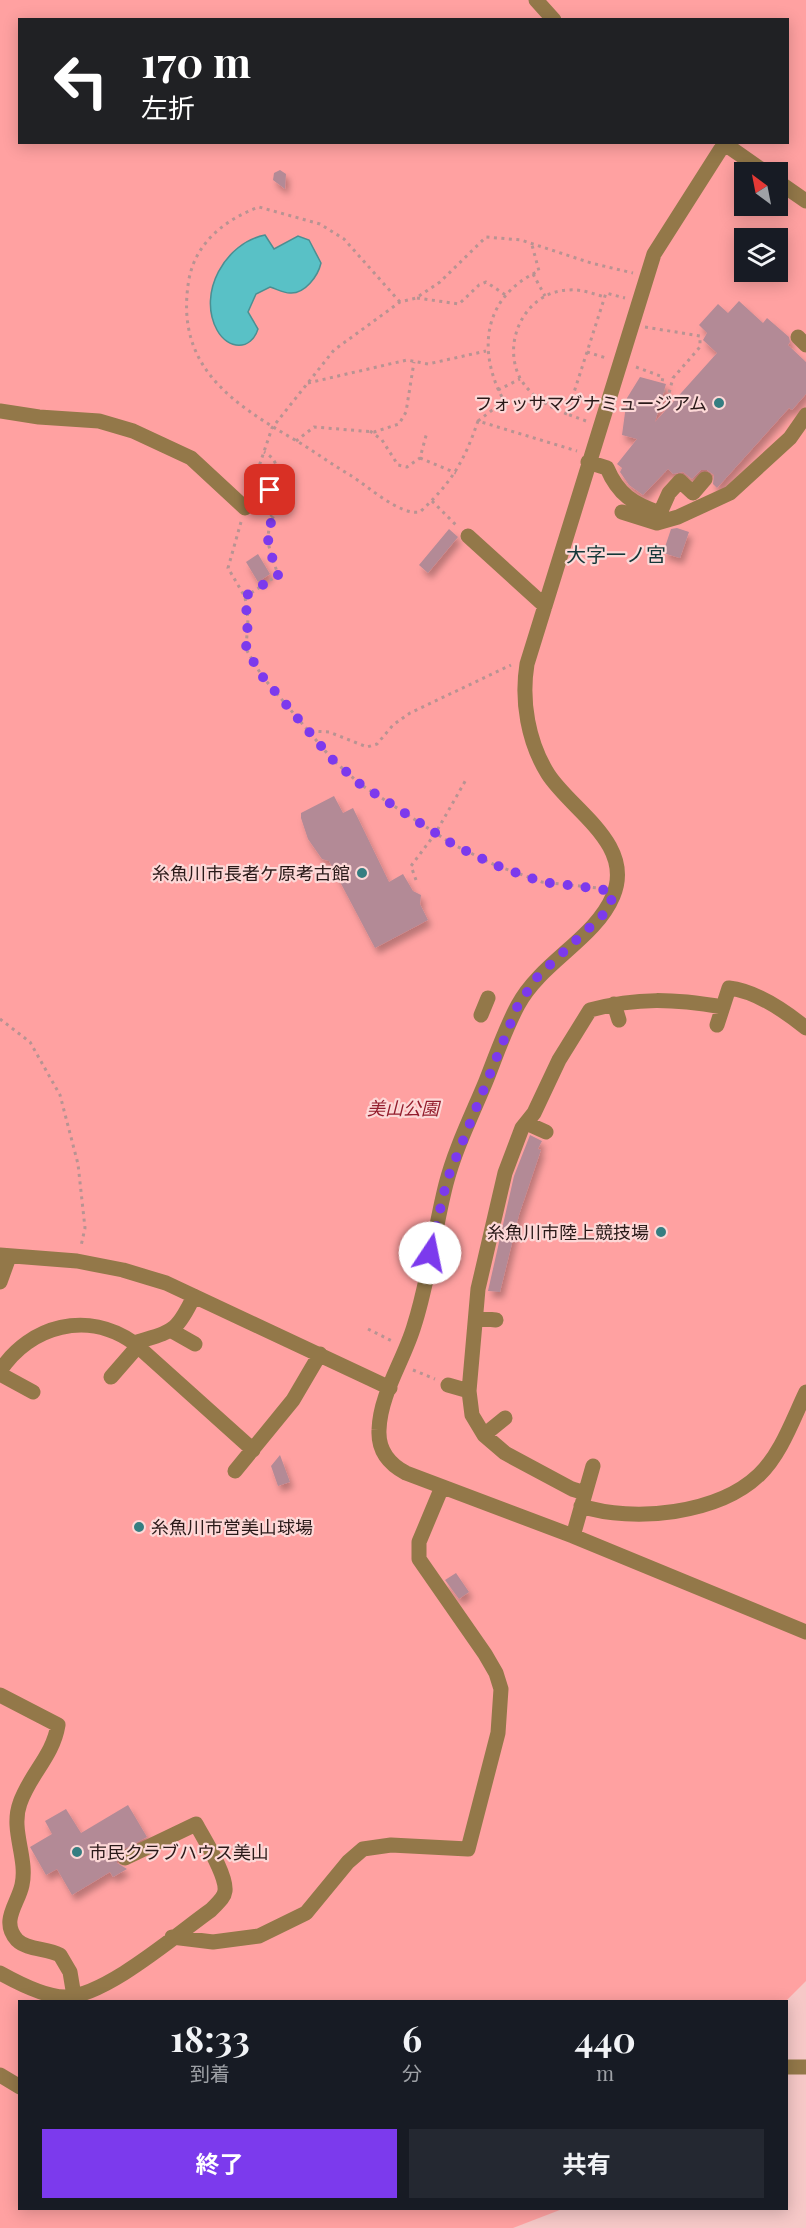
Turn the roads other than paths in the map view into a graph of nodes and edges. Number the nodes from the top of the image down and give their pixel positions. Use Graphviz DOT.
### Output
graph roads {
  1 [pos="536,0"];
  2 [pos="552,18"];
  3 [pos="722,144"];
  4 [pos="724,144"];
  5 [pos="751,162"];
  6 [pos="788,189"];
  7 [pos="806,201"];
  8 [pos="0,411"];
  9 [pos="806,416"];
  10 [pos="590,458"];
  11 [pos="705,479"];
  12 [pos="245,508"];
  13 [pos="622,512"];
  14 [pos="468,536"];
  15 [pos="545,606"];
  16 [pos="488,998"];
  17 [pos="614,1004"];
  18 [pos="723,1007"];
  19 [pos="481,1015"];
  20 [pos="619,1020"];
  21 [pos="717,1025"];
  22 [pos="806,1028"];
  23 [pos="526,1123"];
  24 [pos="546,1132"];
  25 [pos="4,1256"];
  26 [pos="0,1282"];
  27 [pos="194,1296"];
  28 [pos="477,1318"];
  29 [pos="496,1320"];
  30 [pos="172,1331"];
  31 [pos="136,1344"];
  32 [pos="195,1344"];
  33 [pos="320,1354"];
  34 [pos="0,1372"];
  35 [pos="111,1377"];
  36 [pos="448,1384"];
  37 [pos="390,1388"];
  38 [pos="469,1391"];
  39 [pos="33,1392"];
  40 [pos="806,1392"];
  41 [pos="505,1418"];
  42 [pos="484,1435"];
  43 [pos="253,1450"];
  44 [pos="593,1466"];
  45 [pos="235,1471"];
  46 [pos="442,1487"];
  47 [pos="583,1499"];
  48 [pos="573,1536"];
  49 [pos="806,1632"];
  50 [pos="0,1695"];
  51 [pos="125,1858"];
  52 [pos="172,1937"];
  53 [pos="0,1974"];
  54 [pos="74,1996"];
  55 [pos="788,2067"];
  56 [pos="806,2067"];
  57 [pos="0,2075"];
  58 [pos="18,2086"];
  1 -- 2 [label="street"];
  3 -- 10 [label="street"];
  4 -- 5 [label="street"];
  6 -- 7 [label="street"];
  8 -- 12 [label="street"];
  9 -- 13 [label="street"];
  10 -- 11 [label="street"];
  10 -- 15 [label="street"];
  14 -- 15 [label="street"];
  15 -- 37 [label="street"];
  16 -- 19 [label="street"];
  17 -- 18 [label="street"];
  17 -- 20 [label="street"];
  17 -- 23 [label="street"];
  18 -- 21 [label="street"];
  18 -- 22 [label="street"];
  23 -- 24 [label="street"];
  23 -- 28 [label="street"];
  25 -- 26 [label="street"];
  25 -- 27 [label="street"];
  27 -- 30 [label="street"];
  27 -- 33 [label="street"];
  28 -- 29 [label="street"];
  28 -- 38 [label="street"];
  30 -- 31 [label="street"];
  30 -- 32 [label="street"];
  31 -- 34 [label="street"];
  31 -- 35 [label="street"];
  31 -- 43 [label="street"];
  33 -- 37 [label="street"];
  33 -- 43 [label="street"];
  34 -- 39 [label="street"];
  36 -- 38 [label="street"];
  37 -- 46 [label="street"];
  38 -- 42 [label="street"];
  40 -- 47 [label="street"];
  41 -- 42 [label="street"];
  42 -- 47 [label="street"];
  43 -- 45 [label="street"];
  44 -- 47 [label="street"];
  46 -- 48 [label="street"];
  46 -- 52 [label="street"];
  47 -- 48 [label="street"];
  48 -- 49 [label="street"];
  50 -- 54 [label="street"];
  51 -- 52 [label="street"];
  52 -- 54 [label="street"];
  53 -- 54 [label="street"];
  55 -- 56 [label="street"];
  57 -- 58 [label="street"];
}
